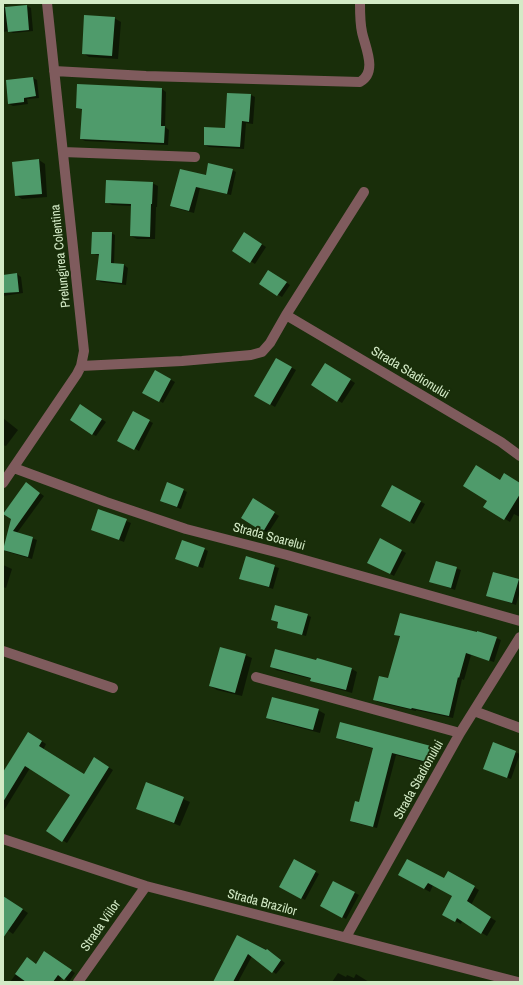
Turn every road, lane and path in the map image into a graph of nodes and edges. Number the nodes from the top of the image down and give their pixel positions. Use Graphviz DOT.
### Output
graph roads {
  1 [pos="47,3"];
  2 [pos="360,3"];
  3 [pos="54,71"];
  4 [pos="63,152"];
  5 [pos="195,157"];
  6 [pos="364,192"];
  7 [pos="286,315"];
  8 [pos="81,366"];
  9 [pos="520,456"];
  10 [pos="14,468"];
  11 [pos="3,483"];
  12 [pos="520,621"];
  13 [pos="520,637"];
  14 [pos="3,651"];
  15 [pos="256,677"];
  16 [pos="113,688"];
  17 [pos="474,711"];
  18 [pos="520,728"];
  19 [pos="460,733"];
  20 [pos="3,839"];
  21 [pos="146,886"];
  22 [pos="346,937"];
  23 [pos="498,980"];
  24 [pos="78,982"];
  25 [pos="518,982"];
  1 -- 3 [label="street, Prelungirea Colentina"];
  2 -- 3 [label="street"];
  3 -- 4 [label="street, Prelungirea Colentina"];
  4 -- 5 [label="street"];
  4 -- 8 [label="street, Prelungirea Colentina"];
  6 -- 7 [label="street"];
  7 -- 8 [label="street"];
  7 -- 9 [label="street, Strada Stadionului"];
  8 -- 10 [label="street, Prelungirea Colentina"];
  10 -- 11 [label="street, Prelungirea Colentina"];
  10 -- 12 [label="street, Strada Soarelui"];
  13 -- 17 [label="street, Strada Stadionului"];
  14 -- 16 [label="street"];
  15 -- 19 [label="street"];
  17 -- 18 [label="street"];
  17 -- 19 [label="street, Strada Stadionului"];
  19 -- 22 [label="street, Strada Stadionului"];
  20 -- 21 [label="street, Strada Brazilor"];
  21 -- 22 [label="street, Strada Brazilor"];
  21 -- 24 [label="street, Strada Viilor"];
  22 -- 23 [label="street, Strada Brazilor"];
  23 -- 25 [label="street, Strada Brazilor"];
}
